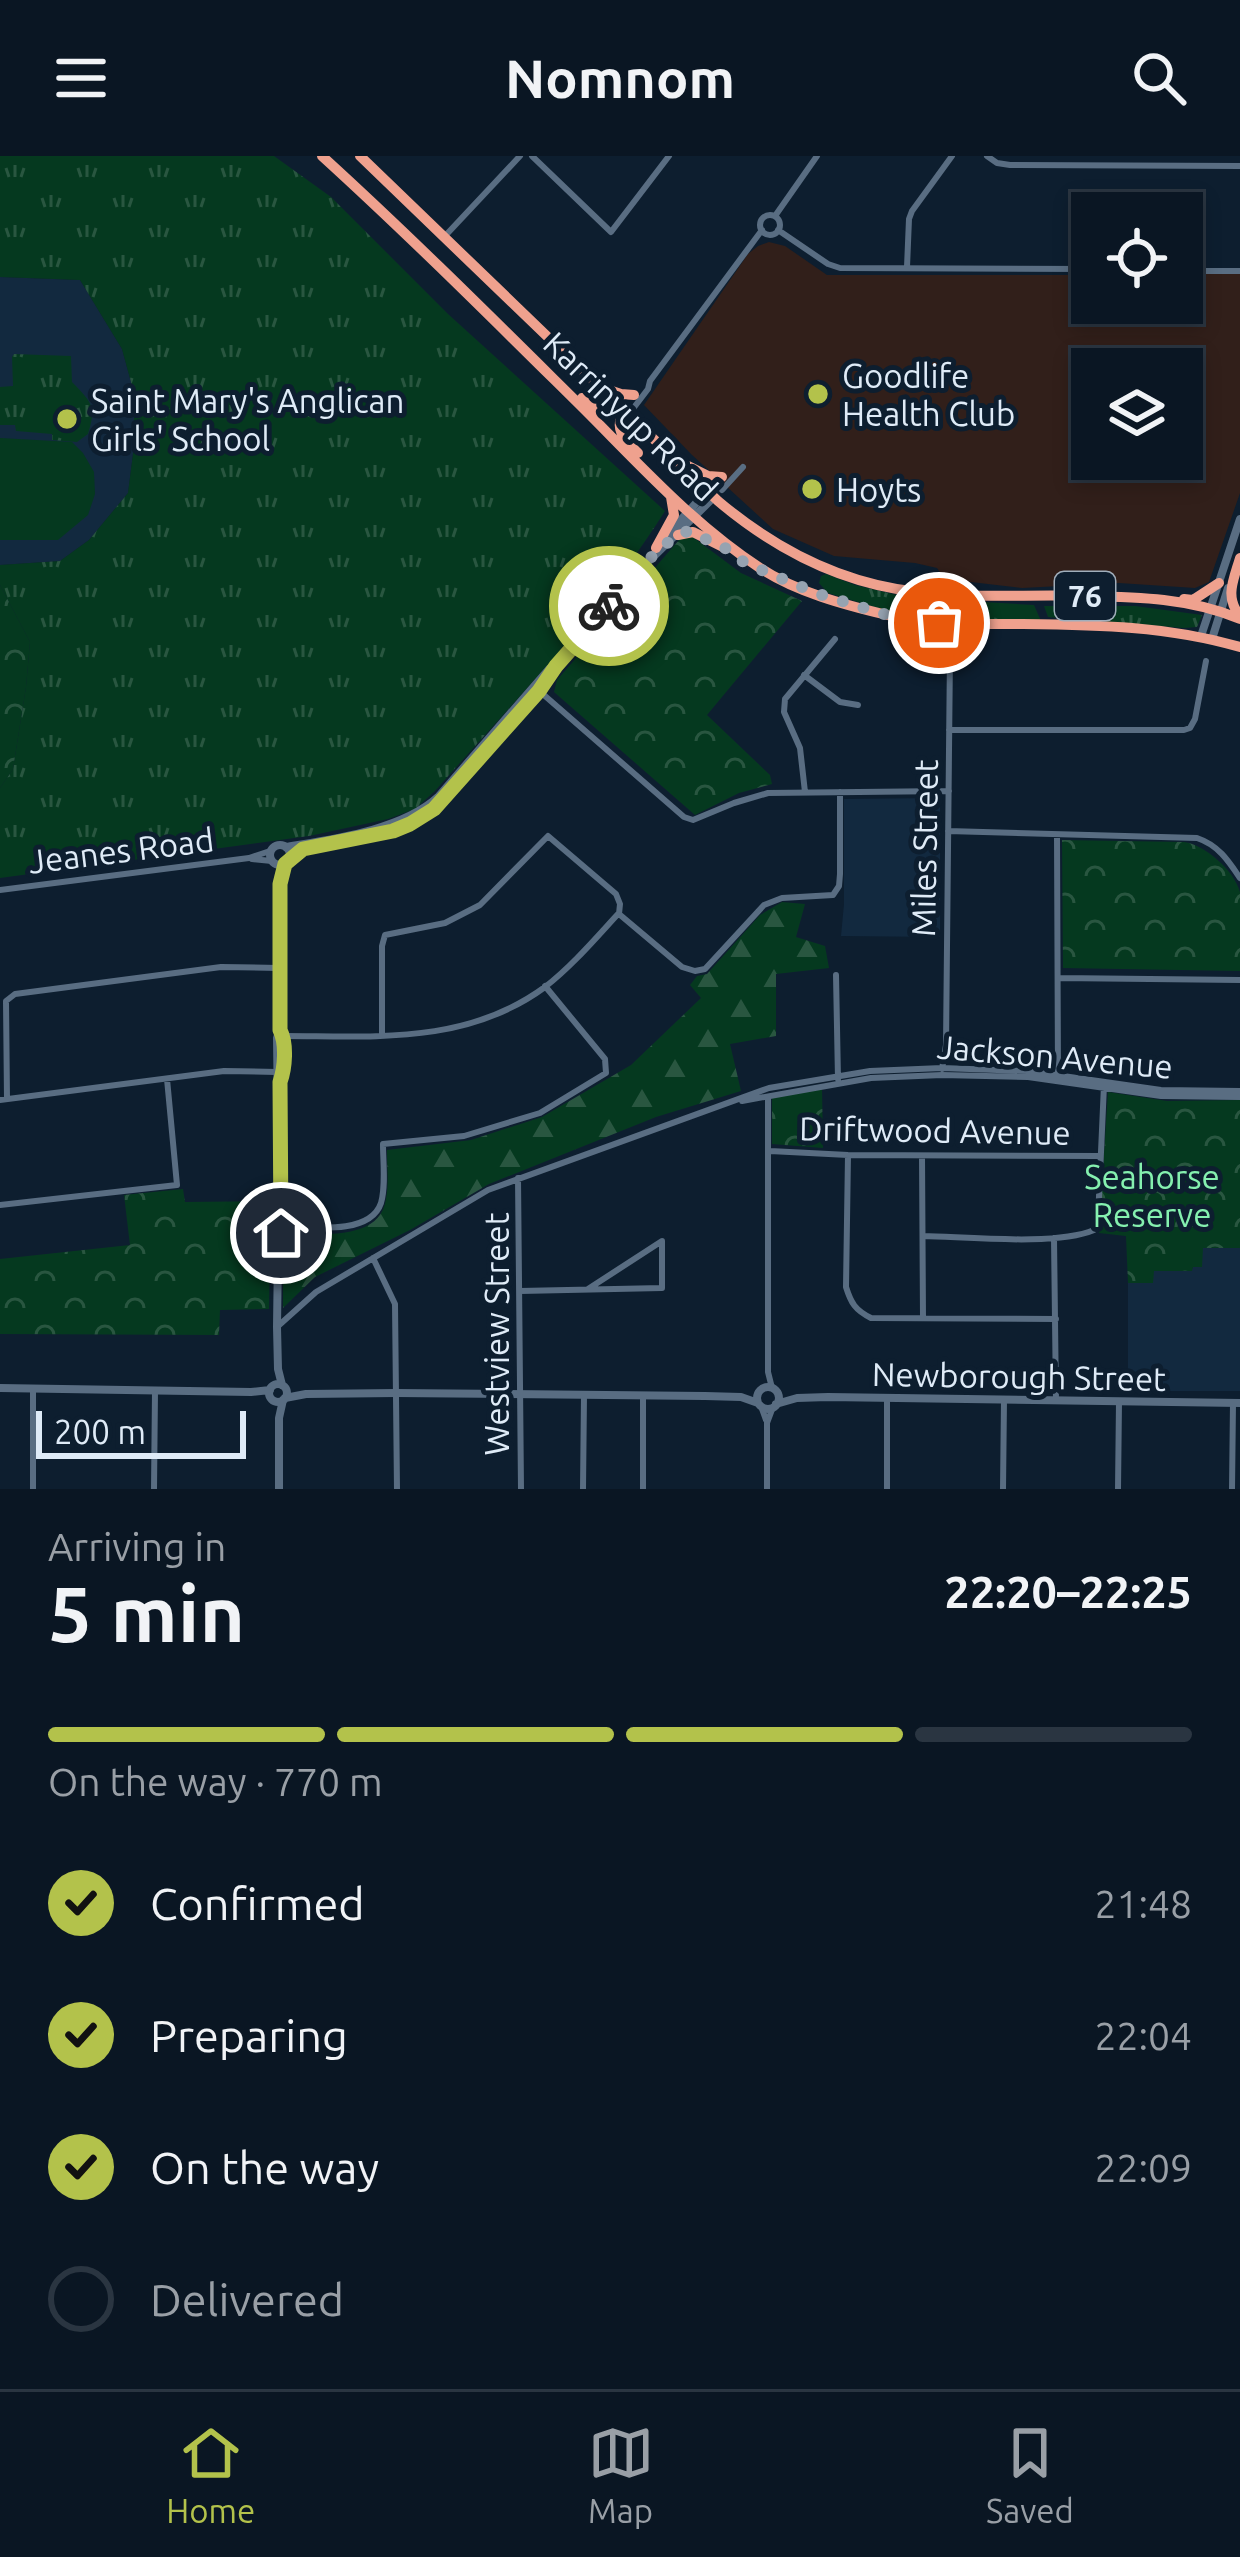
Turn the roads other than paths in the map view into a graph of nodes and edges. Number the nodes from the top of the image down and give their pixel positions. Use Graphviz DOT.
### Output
graph roads {
  1 [pos="322,156"];
  2 [pos="360,156"];
  3 [pos="520,156"];
  4 [pos="532,156"];
  5 [pos="669,156"];
  6 [pos="802,156"];
  7 [pos="952,156"];
  8 [pos="987,156"];
  9 [pos="814,160"];
  10 [pos="1240,166"];
  11 [pos="775,216"];
  12 [pos="762,230"];
  13 [pos="778,230"];
  14 [pos="445,236"];
  15 [pos="907,267"];
  16 [pos="1071,269"];
  17 [pos="1203,271"];
  18 [pos="1240,271"];
  19 [pos="529,355"];
  20 [pos="650,381"];
  21 [pos="603,388"];
  22 [pos="634,394"];
  23 [pos="624,411"];
  24 [pos="677,462"];
  25 [pos="743,467"];
  26 [pos="656,481"];
  27 [pos="716,489"];
  28 [pos="670,495"];
  29 [pos="691,515"];
  30 [pos="1240,519"];
  31 [pos="678,536"];
  32 [pos="656,548"];
  33 [pos="1239,553"];
  34 [pos="643,568"];
  35 [pos="762,569"];
  36 [pos="838,571"];
  37 [pos="1219,583"];
  38 [pos="1038,595"];
  39 [pos="826,596"];
  40 [pos="1117,596"];
  41 [pos="926,602"];
  42 [pos="1215,610"];
  43 [pos="1240,617"];
  44 [pos="910,620"];
  45 [pos="939,623"];
  46 [pos="958,624"];
  47 [pos="1091,625"];
  48 [pos="1135,626"];
  49 [pos="1207,637"];
  50 [pos="835,639"];
  51 [pos="1240,646"];
  52 [pos="950,652"];
  53 [pos="1206,661"];
  54 [pos="804,675"];
  55 [pos="537,689"];
  56 [pos="858,705"];
  57 [pos="950,730"];
  58 [pos="949,791"];
  59 [pos="805,792"];
  60 [pos="840,792"];
  61 [pos="948,831"];
  62 [pos="1057,835"];
  63 [pos="280,857"];
  64 [pos="1240,878"];
  65 [pos="0,890"];
  66 [pos="619,914"];
  67 [pos="280,968"];
  68 [pos="836,975"];
  69 [pos="1059,978"];
  70 [pos="1240,980"];
  71 [pos="545,986"];
  72 [pos="282,1033"];
  73 [pos="382,1036"];
  74 [pos="946,1072"];
  75 [pos="278,1077"];
  76 [pos="1058,1077"];
  77 [pos="167,1079"];
  78 [pos="838,1079"];
  79 [pos="1104,1084"];
  80 [pos="768,1092"];
  81 [pos="1240,1094"];
  82 [pos="3,1100"];
  83 [pos="770,1151"];
  84 [pos="848,1155"];
  85 [pos="922,1156"];
  86 [pos="1100,1156"];
  87 [pos="518,1178"];
  88 [pos="0,1205"];
  89 [pos="282,1226"];
  90 [pos="923,1237"];
  91 [pos="1054,1238"];
  92 [pos="372,1257"];
  93 [pos="588,1289"];
  94 [pos="520,1291"];
  95 [pos="923,1318"];
  96 [pos="1056,1319"];
  97 [pos="278,1327"];
  98 [pos="0,1388"];
  99 [pos="33,1388"];
  100 [pos="768,1390"];
  101 [pos="154,1391"];
  102 [pos="278,1393"];
  103 [pos="396,1393"];
  104 [pos="520,1394"];
  105 [pos="584,1395"];
  106 [pos="643,1395"];
  107 [pos="741,1397"];
  108 [pos="797,1398"];
  109 [pos="887,1398"];
  110 [pos="1004,1400"];
  111 [pos="1056,1401"];
  112 [pos="1119,1402"];
  113 [pos="1236,1403"];
  114 [pos="760,1405"];
  115 [pos="775,1406"];
  116 [pos="767,1424"];
  117 [pos="32,1489"];
  118 [pos="154,1489"];
  119 [pos="279,1489"];
  120 [pos="397,1489"];
  121 [pos="520,1489"];
  122 [pos="584,1489"];
  123 [pos="643,1489"];
  124 [pos="767,1489"];
  125 [pos="887,1489"];
  126 [pos="1003,1489"];
  127 [pos="1118,1489"];
  128 [pos="1232,1489"];
  1 -- 19 [label="highway, Karrinyup Road / 76"];
  2 -- 14 [label="highway, Karrinyup Road / 76"];
  3 -- 14 [label="street"];
  4 -- 5 [label="street"];
  6 -- 9 [label="street"];
  7 -- 15 [label="street"];
  8 -- 10 [label="street"];
  9 -- 11 [label="street"];
  11 -- 12 [label="street"];
  11 -- 13 [label="street"];
  12 -- 13 [label="street"];
  12 -- 20 [label="street"];
  13 -- 15 [label="street"];
  14 -- 21 [label="highway, Karrinyup Road / 76"];
  15 -- 16 [label="street"];
  17 -- 18 [label="street"];
  19 -- 23 [label="highway"];
  19 -- 26 [label="highway, Karrinyup Road / 76"];
  20 -- 22 [label="street"];
  20 -- 23 [label="street"];
  21 -- 22 [label="highway"];
  21 -- 23 [label="highway, Karrinyup Road / 76"];
  22 -- 23 [label="street"];
  23 -- 24 [label="highway, Karrinyup Road / 76"];
  23 -- 26 [label="highway"];
  24 -- 27 [label="highway, Karrinyup Road / 76"];
  24 -- 27 [label="highway"];
  25 -- 27 [label="street"];
  26 -- 28 [label="highway, Karrinyup Road / 76"];
  27 -- 29 [label="street, Jeanes Road"];
  27 -- 36 [label="highway, Karrinyup Road / 76"];
  28 -- 29 [label="highway, Karrinyup Road / 76"];
  28 -- 32 [label="highway"];
  29 -- 31 [label="street, Jeanes Road"];
  29 -- 32 [label="street, Jeanes Road"];
  29 -- 35 [label="highway, Karrinyup Road / 76"];
  30 -- 37 [label="street"];
  31 -- 34 [label="street, Jeanes Road"];
  31 -- 35 [label="highway"];
  32 -- 34 [label="street, Jeanes Road"];
  33 -- 42 [label="street"];
  33 -- 43 [label="highway"];
  34 -- 55 [label="street, Jeanes Road"];
  35 -- 39 [label="highway, Karrinyup Road / 76"];
  36 -- 39 [label="highway"];
  36 -- 41 [label="highway, Karrinyup Road / 76"];
  37 -- 40 [label="highway"];
  37 -- 42 [label="street"];
  38 -- 40 [label="highway, Karrinyup Road / 76"];
  38 -- 41 [label="highway, Karrinyup Road / 76"];
  38 -- 47 [label="highway"];
  39 -- 44 [label="highway, Karrinyup Road / 76"];
  40 -- 42 [label="highway, Karrinyup Road / 76"];
  40 -- 48 [label="highway"];
  41 -- 44 [label="highway"];
  42 -- 43 [label="highway, Karrinyup Road / 76"];
  42 -- 49 [label="street"];
  44 -- 45 [label="highway, Karrinyup Road / 76"];
  45 -- 46 [label="highway, Karrinyup Road / 76"];
  45 -- 52 [label="street, Miles Street"];
  46 -- 47 [label="highway, Karrinyup Road / 76"];
  46 -- 52 [label="street, Miles Street"];
  47 -- 48 [label="highway, Karrinyup Road / 76"];
  48 -- 49 [label="highway, Karrinyup Road / 76"];
  49 -- 51 [label="highway, Karrinyup Road / 76"];
  50 -- 54 [label="street"];
  52 -- 57 [label="street, Miles Street"];
  53 -- 57 [label="street"];
  54 -- 56 [label="street"];
  54 -- 59 [label="street"];
  55 -- 59 [label="street"];
  55 -- 63 [label="street, Jeanes Road"];
  57 -- 58 [label="street, Miles Street"];
  58 -- 60 [label="street"];
  58 -- 61 [label="street, Miles Street"];
  59 -- 60 [label="street"];
  60 -- 66 [label="street"];
  61 -- 62 [label="street"];
  61 -- 74 [label="street, Miles Street"];
  62 -- 64 [label="street"];
  62 -- 69 [label="street"];
  63 -- 65 [label="street, Jeanes Road"];
  63 -- 67 [label="street"];
  66 -- 71 [label="street"];
  66 -- 73 [label="street"];
  67 -- 72 [label="street"];
  67 -- 82 [label="street"];
  68 -- 78 [label="street"];
  69 -- 70 [label="street"];
  69 -- 76 [label="street"];
  71 -- 73 [label="street"];
  71 -- 89 [label="street"];
  72 -- 73 [label="street"];
  72 -- 75 [label="street"];
  74 -- 76 [label="street, Jackson Avenue"];
  74 -- 78 [label="street, Jackson Avenue"];
  75 -- 77 [label="street"];
  75 -- 89 [label="street"];
  76 -- 79 [label="street, Jackson Avenue"];
  77 -- 82 [label="street"];
  77 -- 88 [label="street"];
  78 -- 80 [label="street, Jackson Avenue"];
  79 -- 81 [label="street, Jackson Avenue"];
  79 -- 86 [label="street"];
  80 -- 83 [label="street"];
  80 -- 87 [label="street, Jackson Avenue"];
  83 -- 84 [label="street, Driftwood Avenue"];
  83 -- 100 [label="street"];
  84 -- 85 [label="street, Driftwood Avenue"];
  84 -- 95 [label="street"];
  85 -- 86 [label="street, Driftwood Avenue"];
  85 -- 90 [label="street"];
  86 -- 91 [label="street"];
  87 -- 92 [label="street, Jackson Avenue"];
  87 -- 94 [label="street, Westview Street"];
  89 -- 97 [label="street"];
  90 -- 91 [label="street"];
  90 -- 95 [label="street"];
  91 -- 96 [label="street"];
  92 -- 97 [label="street, Jackson Avenue"];
  92 -- 103 [label="street"];
  93 -- 93 [label="street"];
  93 -- 94 [label="street"];
  94 -- 104 [label="street, Westview Street"];
  95 -- 96 [label="street"];
  96 -- 111 [label="street"];
  97 -- 102 [label="street"];
  98 -- 99 [label="street, Newborough Street"];
  99 -- 101 [label="street, Newborough Street"];
  99 -- 117 [label="street"];
  100 -- 107 [label="street, Newborough Street"];
  100 -- 108 [label="street, Newborough Street"];
  100 -- 114 [label="street"];
  100 -- 115 [label="street"];
  101 -- 102 [label="street, Newborough Street"];
  101 -- 118 [label="street"];
  102 -- 103 [label="street, Newborough Street"];
  102 -- 119 [label="street"];
  103 -- 104 [label="street, Newborough Street"];
  103 -- 120 [label="street"];
  104 -- 105 [label="street, Newborough Street"];
  104 -- 121 [label="street, Westview Street"];
  105 -- 106 [label="street, Newborough Street"];
  105 -- 122 [label="street"];
  106 -- 107 [label="street, Newborough Street"];
  106 -- 123 [label="street"];
  107 -- 114 [label="street, Newborough Street"];
  108 -- 109 [label="street, Newborough Street"];
  108 -- 115 [label="street, Newborough Street"];
  109 -- 110 [label="street, Newborough Street"];
  109 -- 125 [label="street"];
  110 -- 111 [label="street, Newborough Street"];
  110 -- 126 [label="street"];
  111 -- 112 [label="street, Newborough Street"];
  112 -- 113 [label="street, Newborough Street"];
  112 -- 127 [label="street"];
  113 -- 128 [label="street"];
  114 -- 115 [label="street, Newborough Street"];
  114 -- 116 [label="street"];
  115 -- 116 [label="street"];
  116 -- 124 [label="street"];
}
